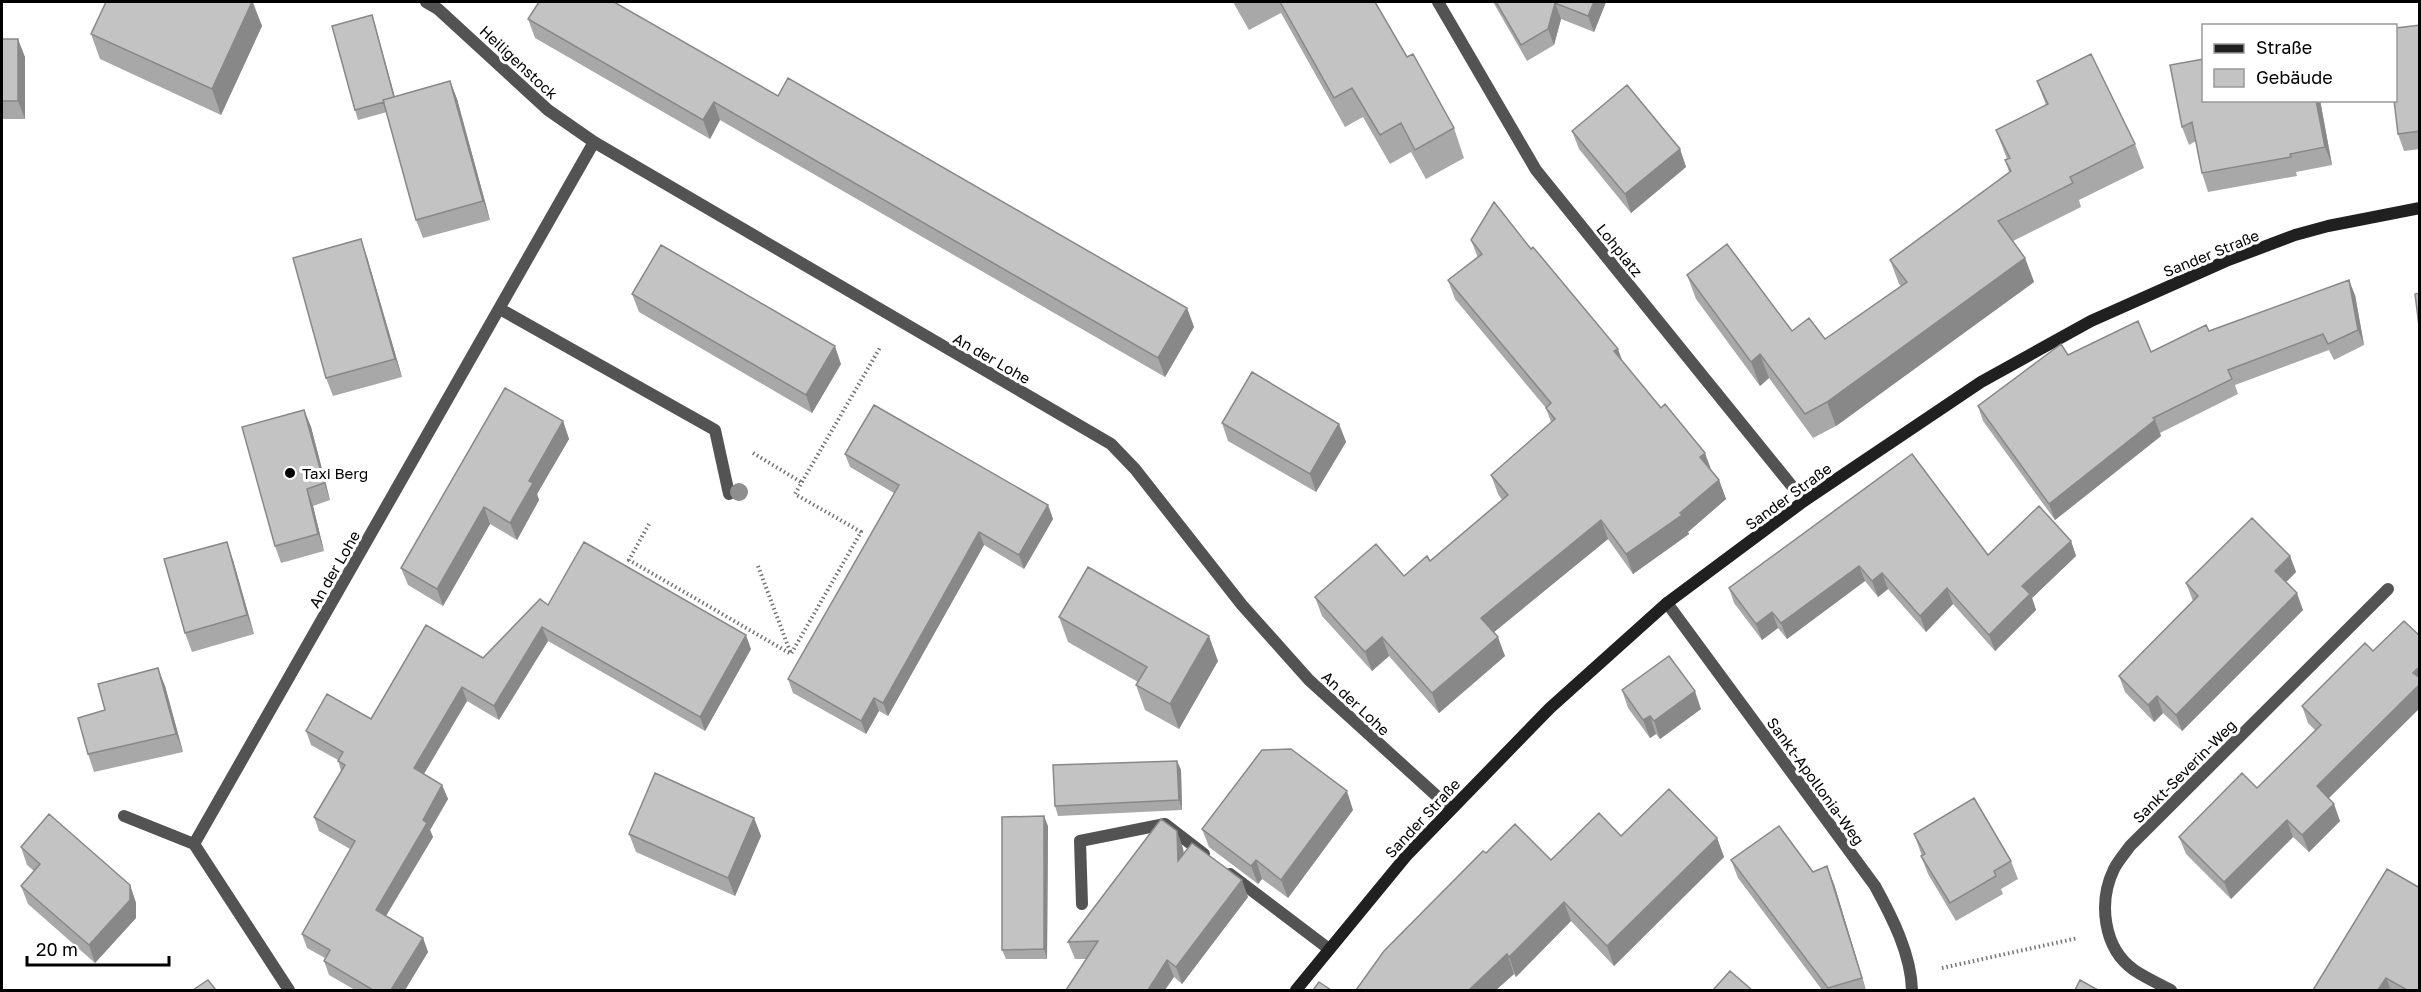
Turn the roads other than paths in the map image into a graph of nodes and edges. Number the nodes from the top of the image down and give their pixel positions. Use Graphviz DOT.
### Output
graph roads {
  1 [pos="426,2"];
  2 [pos="1437,2"];
  3 [pos="594,142"];
  4 [pos="2420,208"];
  5 [pos="500,309"];
  6 [pos="729,494"];
  7 [pos="1804,501"];
  8 [pos="2388,589"];
  9 [pos="1667,603"];
  10 [pos="1449,808"];
  11 [pos="124,816"];
  12 [pos="194,844"];
  13 [pos="1082,904"];
  14 [pos="1329,949"];
  15 [pos="290,990"];
  16 [pos="1296,990"];
  17 [pos="1912,990"];
  18 [pos="2171,990"];
  1 -- 3 [label="street, Heiligenstock"];
  2 -- 7 [label="street, Lohplatz"];
  3 -- 5 [label="street, An der Lohe"];
  3 -- 10 [label="street, An der Lohe"];
  4 -- 7 [label="main road, Sander Straße"];
  5 -- 6 [label="street"];
  5 -- 12 [label="street, An der Lohe"];
  7 -- 9 [label="main road, Sander Straße"];
  8 -- 18 [label="street, Sankt-Severin-Weg"];
  9 -- 10 [label="main road, Sander Straße"];
  9 -- 17 [label="street, Sankt-Apollonia-Weg"];
  10 -- 14 [label="main road, Sander Straße"];
  11 -- 12 [label="street"];
  12 -- 15 [label="street"];
  13 -- 14 [label="street"];
  14 -- 16 [label="main road, Sander Straße"];
}
